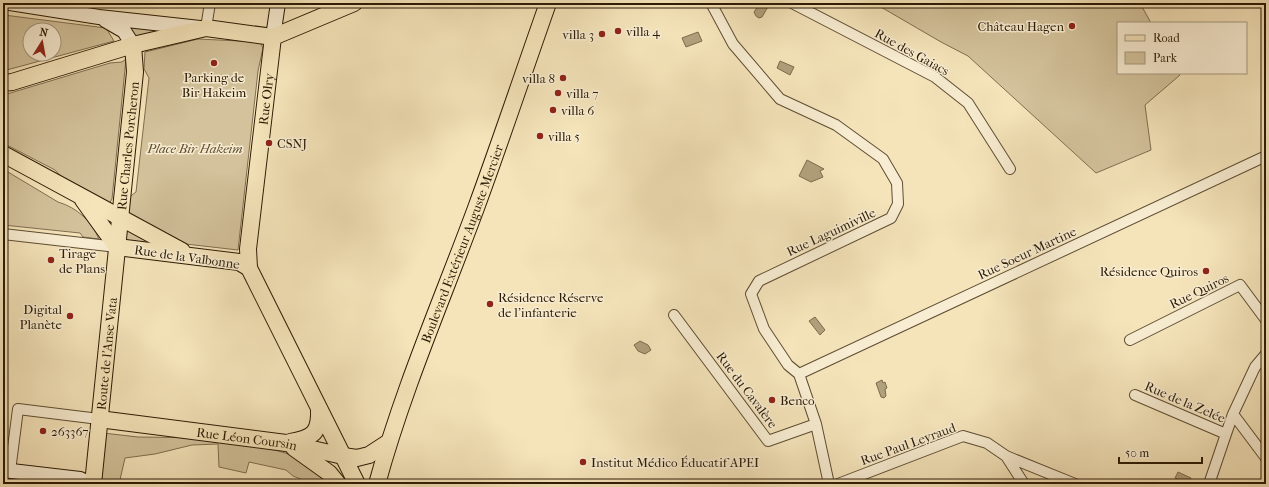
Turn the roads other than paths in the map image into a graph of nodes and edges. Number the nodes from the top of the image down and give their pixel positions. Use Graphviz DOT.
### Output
graph roads {
  1 [pos="10,3"];
  2 [pos="210,3"];
  3 [pos="278,3"];
  4 [pos="354,3"];
  5 [pos="548,3"];
  6 [pos="711,3"];
  7 [pos="792,3"];
  8 [pos="99,17"];
  9 [pos="206,28"];
  10 [pos="273,37"];
  11 [pos="133,45"];
  12 [pos="3,83"];
  13 [pos="3,154"];
  14 [pos="1266,156"];
  15 [pos="1010,169"];
  16 [pos="80,197"];
  17 [pos="120,217"];
  18 [pos="3,234"];
  19 [pos="117,247"];
  20 [pos="189,255"];
  21 [pos="250,268"];
  22 [pos="674,315"];
  23 [pos="1266,320"];
  24 [pos="1130,340"];
  25 [pos="1266,354"];
  26 [pos="799,374"];
  27 [pos="1135,395"];
  28 [pos="319,409"];
  29 [pos="1234,414"];
  30 [pos="99,419"];
  31 [pos="816,424"];
  32 [pos="1226,434"];
  33 [pos="389,442"];
  34 [pos="286,443"];
  35 [pos="343,456"];
  36 [pos="1006,456"];
  37 [pos="1266,458"];
  38 [pos="6,470"];
  39 [pos="91,484"];
  40 [pos="338,484"];
  41 [pos="357,484"];
  42 [pos="377,484"];
  43 [pos="829,484"];
  44 [pos="838,484"];
  45 [pos="1024,484"];
  46 [pos="1074,484"];
  47 [pos="1209,484"];
  1 -- 8 [label="street"];
  2 -- 9 [label="street"];
  3 -- 10 [label="street, Rue Olry"];
  4 -- 10 [label="main road"];
  5 -- 33 [label="main road, Boulevard Extérieur Auguste Mercier"];
  6 -- 26 [label="street, Rue Laguimiville"];
  7 -- 15 [label="street, Rue des Gaiacs"];
  8 -- 9 [label="street"];
  8 -- 11 [label="street"];
  9 -- 10 [label="main road"];
  9 -- 11 [label="main road"];
  10 -- 21 [label="main road, Rue Olry"];
  11 -- 12 [label="main road"];
  11 -- 17 [label="main road, Rue Charles Porcheron"];
  13 -- 16 [label="main road"];
  14 -- 26 [label="street, Rue Soeur Martine"];
  16 -- 17 [label="main road"];
  16 -- 19 [label="main road"];
  17 -- 19 [label="main road, Rue Charles Porcheron"];
  17 -- 20 [label="main road"];
  18 -- 19 [label="street, Rue de la Valbonne"];
  19 -- 20 [label="main road, Rue de la Valbonne"];
  19 -- 30 [label="main road, Route de l'Anse Vata"];
  20 -- 21 [label="main road, Rue de la Valbonne"];
  21 -- 28 [label="main road, Rue de la Valbonne"];
  22 -- 31 [label="street, Rue du Cavalère"];
  23 -- 24 [label="street, Rue Quiros"];
  25 -- 29 [label="street"];
  26 -- 31 [label="street"];
  27 -- 32 [label="street, Rue de la Zelée"];
  28 -- 34 [label="main road"];
  28 -- 35 [label="main road, Rue de la Valbonne"];
  29 -- 32 [label="street"];
  29 -- 37 [label="street"];
  30 -- 34 [label="main road, Rue Léon Coursin"];
  30 -- 38 [label="street"];
  30 -- 39 [label="main road, Route de l'Anse Vata"];
  31 -- 43 [label="street"];
  32 -- 47 [label="street"];
  33 -- 35 [label="main road, Rue Léon Coursin"];
  33 -- 42 [label="main road, Boulevard Extérieur Auguste Mercier"];
  34 -- 35 [label="main road, Rue Léon Coursin"];
  34 -- 40 [label="main road"];
  35 -- 41 [label="main road, Rue de la Valbonne"];
  36 -- 44 [label="street, Rue Paul Leyraud"];
  36 -- 45 [label="street"];
  36 -- 46 [label="street, Rue Paul Leyraud"];
  38 -- 39 [label="street"];
}
